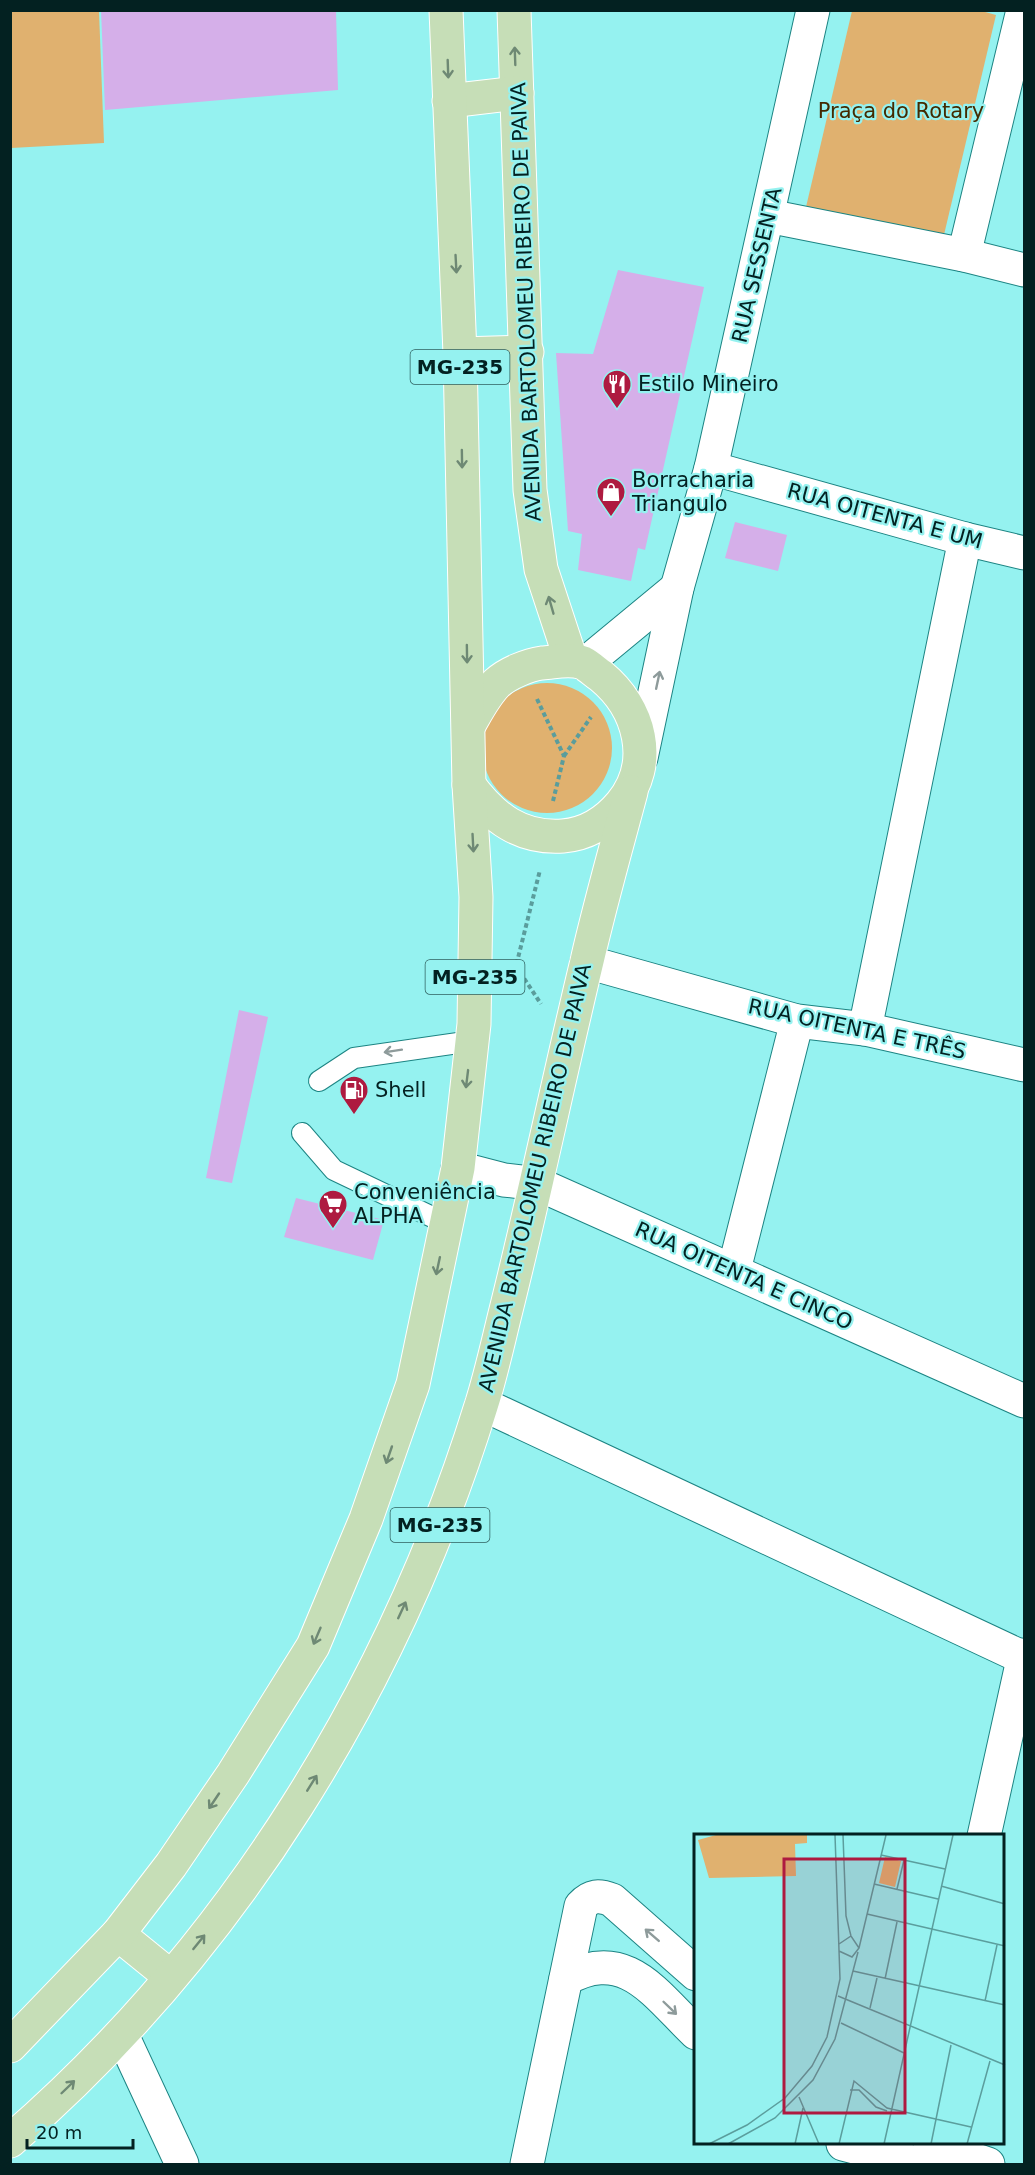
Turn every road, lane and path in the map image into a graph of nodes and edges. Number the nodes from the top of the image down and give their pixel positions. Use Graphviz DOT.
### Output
graph roads {
  1 [pos="446,10"];
  2 [pos="514,10"];
  3 [pos="813,10"];
  4 [pos="1023,10"];
  5 [pos="517,93"];
  6 [pos="449,101"];
  7 [pos="768,216"];
  8 [pos="964,255"];
  9 [pos="1024,270"];
  10 [pos="527,352"];
  11 [pos="460,354"];
  12 [pos="711,468"];
  13 [pos="965,540"];
  14 [pos="1024,553"];
  15 [pos="677,588"];
  16 [pos="578,662"];
  17 [pos="534,693"];
  18 [pos="469,725"];
  19 [pos="564,756"];
  20 [pos="641,758"];
  21 [pos="470,785"];
  22 [pos="631,792"];
  23 [pos="586,962"];
  24 [pos="797,1021"];
  25 [pos="865,1029"];
  26 [pos="472,1041"];
  27 [pos="1024,1065"];
  28 [pos="319,1081"];
  29 [pos="302,1133"];
  30 [pos="458,1168"];
  31 [pos="538,1184"];
  32 [pos="447,1224"];
  33 [pos="734,1270"];
  34 [pos="1024,1401"];
  35 [pos="482,1404"];
  36 [pos="1024,1656"];
  37 [pos="984,1834"];
  38 [pos="118,1935"];
  39 [pos="694,1972"];
  40 [pos="171,1977"];
  41 [pos="566,1979"];
  42 [pos="694,2031"];
  43 [pos="122,2035"];
  44 [pos="10,2046"];
  45 [pos="165,2123"];
  46 [pos="10,2141"];
  47 [pos="851,2145"];
  48 [pos="917,2153"];
  49 [pos="155,2164"];
  50 [pos="182,2164"];
  51 [pos="527,2164"];
  52 [pos="948,2164"];
  53 [pos="988,2164"];
  1 -- 6 [label="main road, MG-235, one-way"];
  5 -- 2 [label="main road, AVENIDA BARTOLOMEU RIBEIRO DE PAIVA / MG-235, one-way"];
  3 -- 7 [label="street, RUA SESSENTA"];
  4 -- 8 [label="street"];
  5 -- 6 [label="main road"];
  5 -- 10 [label="main road, AVENIDA BARTOLOMEU RIBEIRO DE PAIVA / MG-235"];
  6 -- 11 [label="main road, MG-235, one-way"];
  7 -- 8 [label="street"];
  7 -- 12 [label="street, RUA SESSENTA"];
  8 -- 9 [label="street"];
  10 -- 11 [label="main road"];
  16 -- 10 [label="main road, AVENIDA BARTOLOMEU RIBEIRO DE PAIVA / MG-235, one-way"];
  11 -- 18 [label="main road, MG-235, one-way"];
  12 -- 13 [label="street, RUA OITENTA E UM"];
  12 -- 15 [label="street, RUA SESSENTA"];
  13 -- 14 [label="street, RUA OITENTA E UM"];
  13 -- 25 [label="street"];
  15 -- 16 [label="street"];
  20 -- 15 [label="street, RUA SESSENTA, one-way"];
  16 -- 18 [label="main road"];
  16 -- 20 [label="main road"];
  17 -- 19 [label="path"];
  18 -- 21 [label="main road"];
  20 -- 22 [label="main road"];
  21 -- 22 [label="main road"];
  21 -- 26 [label="main road, MG-235, one-way"];
  22 -- 23 [label="main road, AVENIDA BARTOLOMEU RIBEIRO DE PAIVA / MG-235"];
  23 -- 24 [label="street, RUA OITENTA E TRÊS"];
  23 -- 31 [label="main road, AVENIDA BARTOLOMEU RIBEIRO DE PAIVA / MG-235"];
  24 -- 25 [label="street, RUA OITENTA E TRÊS"];
  24 -- 33 [label="street"];
  25 -- 27 [label="street, RUA OITENTA E TRÊS"];
  26 -- 28 [label="lane, one-way"];
  26 -- 30 [label="main road, MG-235, one-way"];
  29 -- 32 [label="lane"];
  30 -- 31 [label="street, RUA OITENTA E CINCO"];
  30 -- 32 [label="main road, MG-235"];
  31 -- 33 [label="street, RUA OITENTA E CINCO"];
  31 -- 35 [label="main road, AVENIDA BARTOLOMEU RIBEIRO DE PAIVA / MG-235"];
  32 -- 38 [label="main road, MG-235, one-way"];
  33 -- 34 [label="street, RUA OITENTA E CINCO"];
  35 -- 36 [label="street"];
  40 -- 35 [label="main road, AVENIDA BARTOLOMEU RIBEIRO DE PAIVA / MG-235, one-way"];
  36 -- 37 [label="street"];
  38 -- 40 [label="main road"];
  38 -- 44 [label="main road, MG-235"];
  39 -- 41 [label="street, one-way"];
  40 -- 43 [label="main road, AVENIDA BARTOLOMEU RIBEIRO DE PAIVA / MG-235"];
  41 -- 42 [label="street, one-way"];
  41 -- 51 [label="street"];
  43 -- 45 [label="street"];
  46 -- 43 [label="main road, AVENIDA BARTOLOMEU RIBEIRO DE PAIVA / MG-235, one-way"];
  45 -- 49 [label="street"];
  45 -- 50 [label="street"];
  47 -- 48 [label="street"];
  48 -- 52 [label="street"];
  48 -- 53 [label="street"];
}
